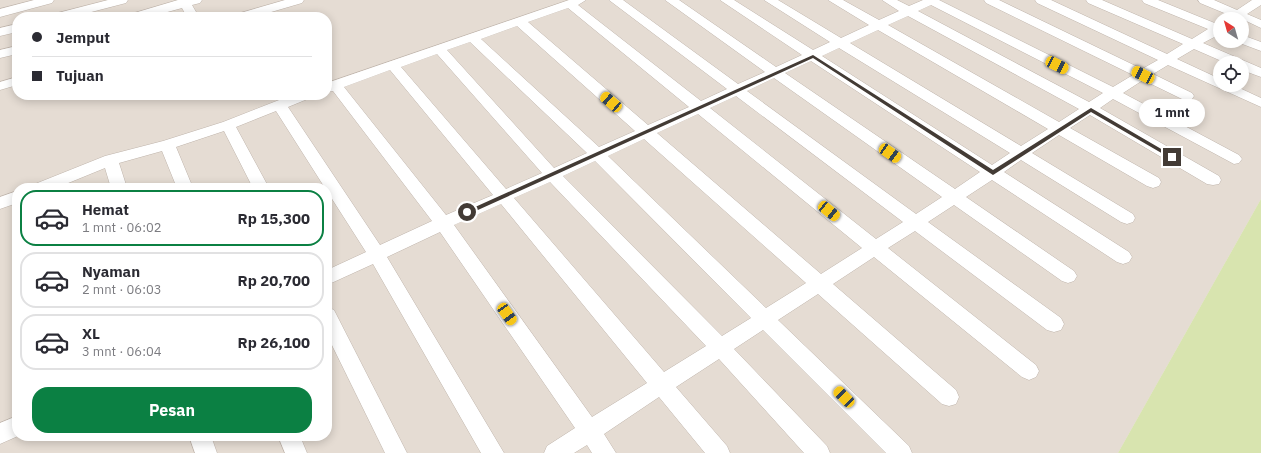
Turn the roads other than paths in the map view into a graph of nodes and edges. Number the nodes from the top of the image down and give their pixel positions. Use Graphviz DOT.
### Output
graph roads {
  1 [pos="48,0"];
  2 [pos="122,0"];
  3 [pos="298,0"];
  4 [pos="615,0"];
  5 [pos="671,0"];
  6 [pos="726,0"];
  7 [pos="770,0"];
  8 [pos="834,0"];
  9 [pos="888,0"];
  10 [pos="932,0"];
  11 [pos="990,0"];
  12 [pos="1041,0"];
  13 [pos="1092,0"];
  14 [pos="1148,0"];
  15 [pos="1204,0"];
  16 [pos="1260,0"];
  17 [pos="188,1"];
  18 [pos="575,2"];
  19 [pos="0,12"];
  20 [pos="77,12"];
  21 [pos="151,12"];
  22 [pos="191,12"];
  23 [pos="258,12"];
  24 [pos="910,12"];
  25 [pos="1226,12"];
  26 [pos="1242,12"];
  27 [pos="519,21"];
  28 [pos="1249,21"];
  29 [pos="1261,24"];
  30 [pos="879,26"];
  31 [pos="1213,27"];
  32 [pos="12,29"];
  33 [pos="0,32"];
  34 [pos="1213,32"];
  35 [pos="473,38"];
  36 [pos="1249,42"];
  37 [pos="841,43"];
  38 [pos="1192,44"];
  39 [pos="1261,47"];
  40 [pos="439,49"];
  41 [pos="12,51"];
  42 [pos="0,54"];
  43 [pos="813,56"];
  44 [pos="1220,56"];
  45 [pos="1168,60"];
  46 [pos="393,65"];
  47 [pos="1249,68"];
  48 [pos="776,73"];
  49 [pos="1261,73"];
  50 [pos="1143,75"];
  51 [pos="1213,80"];
  52 [pos="12,82"];
  53 [pos="0,86"];
  54 [pos="332,86"];
  55 [pos="738,90"];
  56 [pos="1238,92"];
  57 [pos="1113,94"];
  58 [pos="1187,96"];
  59 [pos="291,100"];
  60 [pos="1261,103"];
  61 [pos="279,104"];
  62 [pos="700,108"];
  63 [pos="1091,109"];
  64 [pos="228,125"];
  65 [pos="1061,129"];
  66 [pos="646,132"];
  67 [pos="167,145"];
  68 [pos="597,154"];
  69 [pos="1022,154"];
  70 [pos="110,160"];
  71 [pos="1234,160"];
  72 [pos="993,173"];
  73 [pos="552,176"];
  74 [pos="1213,180"];
  75 [pos="1153,182"];
  76 [pos="53,183"];
  77 [pos="117,183"];
  78 [pos="183,183"];
  79 [pos="258,183"];
  80 [pos="330,183"];
  81 [pos="332,186"];
  82 [pos="502,196"];
  83 [pos="954,197"];
  84 [pos="12,198"];
  85 [pos="0,202"];
  86 [pos="1127,218"];
  87 [pos="916,222"];
  88 [pos="443,223"];
  89 [pos="876,248"];
  90 [pos="377,255"];
  91 [pos="1123,257"];
  92 [pos="332,276"];
  93 [pos="1068,276"];
  94 [pos="819,283"];
  95 [pos="765,319"];
  96 [pos="1054,324"];
  97 [pos="332,325"];
  98 [pos="721,348"];
  99 [pos="1029,371"];
  100 [pos="662,386"];
  101 [pos="949,397"];
  102 [pos="12,428"];
  103 [pos="589,432"];
  104 [pos="0,434"];
  105 [pos="202,441"];
  106 [pos="291,441"];
  107 [pos="206,453"];
  108 [pos="296,453"];
  109 [pos="396,453"];
  110 [pos="493,453"];
  111 [pos="555,453"];
  112 [pos="605,453"];
  113 [pos="719,453"];
  114 [pos="819,453"];
  115 [pos="901,453"];
  1 -- 19 [label="street"];
  2 -- 20 [label="street"];
  3 -- 23 [label="street"];
  4 -- 55 [label="street"];
  5 -- 48 [label="street"];
  6 -- 43 [label="street"];
  7 -- 37 [label="street"];
  8 -- 30 [label="street"];
  9 -- 24 [label="street"];
  10 -- 24 [label="street"];
  10 -- 57 [label="street"];
  11 -- 50 [label="street"];
  12 -- 45 [label="street"];
  13 -- 38 [label="street"];
  14 -- 31 [label="street"];
  15 -- 25 [label="street"];
  16 -- 26 [label="street"];
  17 -- 21 [label="street"];
  17 -- 22 [label="street"];
  18 -- 27 [label="street"];
  18 -- 62 [label="street"];
  24 -- 30 [label="street"];
  24 -- 63 [label="street"];
  27 -- 35 [label="street"];
  27 -- 66 [label="street"];
  28 -- 29 [label="street"];
  30 -- 37 [label="street"];
  30 -- 65 [label="street"];
  32 -- 33 [label="street"];
  34 -- 38 [label="street"];
  35 -- 40 [label="street"];
  35 -- 68 [label="street"];
  36 -- 39 [label="street"];
  37 -- 43 [label="street"];
  37 -- 69 [label="street"];
  38 -- 44 [label="street"];
  38 -- 45 [label="street"];
  40 -- 46 [label="street"];
  40 -- 73 [label="street"];
  41 -- 42 [label="street"];
  43 -- 48 [label="street"];
  43 -- 72 [label="street"];
  45 -- 50 [label="street"];
  45 -- 51 [label="street"];
  46 -- 54 [label="street"];
  46 -- 82 [label="street"];
  47 -- 49 [label="street"];
  48 -- 55 [label="street"];
  48 -- 83 [label="street"];
  50 -- 57 [label="street"];
  50 -- 58 [label="street"];
  52 -- 53 [label="street"];
  54 -- 88 [label="street"];
  55 -- 62 [label="street"];
  55 -- 87 [label="street"];
  56 -- 60 [label="street"];
  57 -- 63 [label="street"];
  57 -- 71 [label="street"];
  59 -- 61 [label="street"];
  61 -- 64 [label="street"];
  61 -- 80 [label="street"];
  62 -- 66 [label="street"];
  62 -- 89 [label="street"];
  63 -- 65 [label="street"];
  63 -- 74 [label="street"];
  64 -- 67 [label="street"];
  64 -- 79 [label="street"];
  65 -- 69 [label="street"];
  65 -- 75 [label="street"];
  66 -- 68 [label="street"];
  66 -- 94 [label="street"];
  67 -- 70 [label="street"];
  67 -- 78 [label="street"];
  68 -- 73 [label="street"];
  68 -- 95 [label="street"];
  69 -- 72 [label="street"];
  69 -- 86 [label="street"];
  70 -- 76 [label="street"];
  70 -- 77 [label="street"];
  72 -- 83 [label="street"];
  72 -- 91 [label="street"];
  73 -- 82 [label="street"];
  73 -- 98 [label="street"];
  81 -- 90 [label="street"];
  82 -- 88 [label="street"];
  82 -- 100 [label="street"];
  83 -- 87 [label="street"];
  83 -- 93 [label="street"];
  84 -- 85 [label="street"];
  87 -- 89 [label="street"];
  87 -- 96 [label="street"];
  88 -- 90 [label="street"];
  88 -- 103 [label="street"];
  89 -- 94 [label="street"];
  89 -- 99 [label="street"];
  90 -- 92 [label="street"];
  90 -- 110 [label="street"];
  94 -- 95 [label="street"];
  94 -- 101 [label="street"];
  95 -- 98 [label="street"];
  95 -- 115 [label="street"];
  97 -- 109 [label="street"];
  98 -- 100 [label="street"];
  98 -- 114 [label="street"];
  100 -- 103 [label="street"];
  100 -- 113 [label="street"];
  102 -- 104 [label="street"];
  103 -- 111 [label="street"];
  103 -- 112 [label="street"];
  105 -- 107 [label="street"];
  106 -- 108 [label="street"];
}
